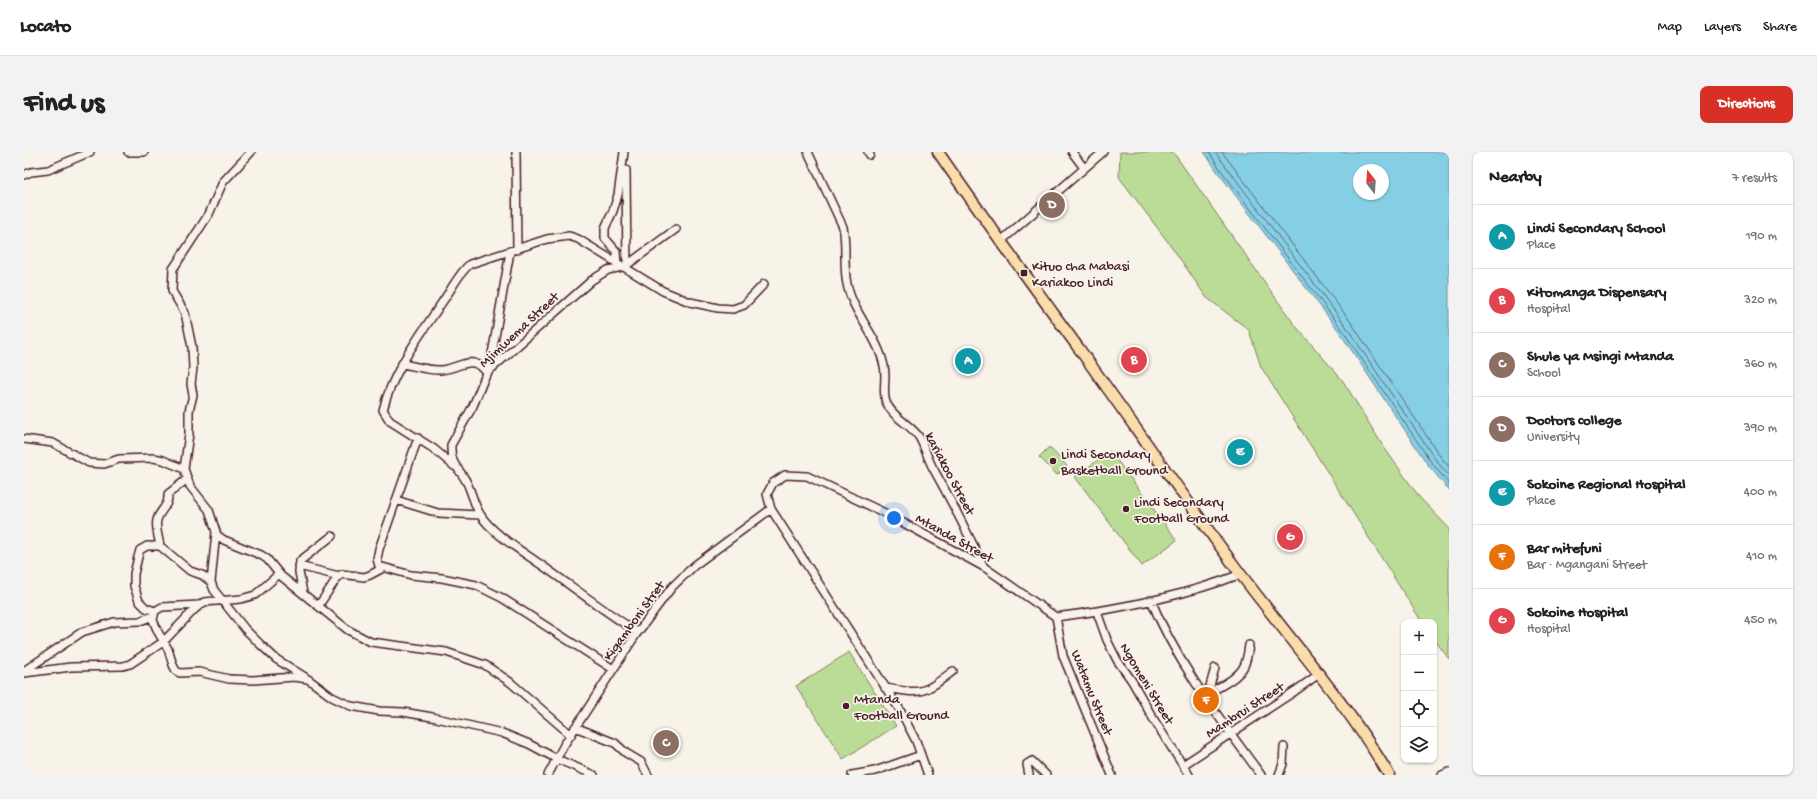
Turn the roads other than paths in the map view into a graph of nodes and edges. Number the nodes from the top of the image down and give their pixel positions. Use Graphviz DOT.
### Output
graph roads {
  1 [pos="90,152"];
  2 [pos="128,152"];
  3 [pos="144,152"];
  4 [pos="251,152"];
  5 [pos="516,152"];
  6 [pos="625,152"];
  7 [pos="808,152"];
  8 [pos="938,152"];
  9 [pos="1072,152"];
  10 [pos="1103,152"];
  11 [pos="1084,168"];
  12 [pos="24,174"];
  13 [pos="676,229"];
  14 [pos="1000,242"];
  15 [pos="513,251"];
  16 [pos="623,266"];
  17 [pos="764,284"];
  18 [pos="403,364"];
  19 [pos="488,372"];
  20 [pos="418,438"];
  21 [pos="24,439"];
  22 [pos="454,466"];
  23 [pos="184,469"];
  24 [pos="186,480"];
  25 [pos="396,500"];
  26 [pos="771,509"];
  27 [pos="480,515"];
  28 [pos="216,532"];
  29 [pos="332,536"];
  30 [pos="160,546"];
  31 [pos="299,566"];
  32 [pos="984,567"];
  33 [pos="383,568"];
  34 [pos="279,574"];
  35 [pos="1241,574"];
  36 [pos="339,576"];
  37 [pos="211,582"];
  38 [pos="303,593"];
  39 [pos="1151,600"];
  40 [pos="223,601"];
  41 [pos="199,605"];
  42 [pos="318,605"];
  43 [pos="1097,612"];
  44 [pos="154,614"];
  45 [pos="1056,617"];
  46 [pos="637,632"];
  47 [pos="163,642"];
  48 [pos="1249,645"];
  49 [pos="1215,668"];
  50 [pos="613,669"];
  51 [pos="953,671"];
  52 [pos="24,672"];
  53 [pos="1319,674"];
  54 [pos="308,679"];
  55 [pos="885,688"];
  56 [pos="1206,695"];
  57 [pos="576,727"];
  58 [pos="1230,733"];
  59 [pos="571,734"];
  60 [pos="1284,747"];
  61 [pos="921,755"];
  62 [pos="557,759"];
  63 [pos="1183,765"];
  64 [pos="1449,772"];
  65 [pos="875,773"];
  66 [pos="548,775"];
  67 [pos="594,775"];
  68 [pos="648,775"];
  69 [pos="852,775"];
  70 [pos="928,775"];
  71 [pos="1029,775"];
  72 [pos="1046,775"];
  73 [pos="1112,775"];
  74 [pos="1189,775"];
  75 [pos="1261,775"];
  76 [pos="1278,775"];
  77 [pos="1390,775"];
  78 [pos="1442,775"];
  1 -- 12 [label="street"];
  2 -- 3 [label="street"];
  4 -- 23 [label="street"];
  5 -- 15 [label="street"];
  6 -- 16 [label="street"];
  6 -- 16 [label="street"];
  7 -- 32 [label="street, kariakoo Street"];
  8 -- 14 [label="highway"];
  9 -- 11 [label="street"];
  10 -- 11 [label="street"];
  11 -- 14 [label="street"];
  13 -- 16 [label="street, Mjimwema Street"];
  14 -- 35 [label="highway"];
  15 -- 16 [label="street"];
  15 -- 18 [label="street"];
  15 -- 19 [label="street"];
  16 -- 17 [label="street"];
  16 -- 19 [label="street, Mjimwema Street"];
  18 -- 19 [label="street"];
  18 -- 20 [label="street"];
  19 -- 22 [label="street, Mjimwema Street"];
  20 -- 22 [label="street"];
  20 -- 25 [label="street"];
  21 -- 23 [label="street"];
  22 -- 27 [label="street"];
  23 -- 24 [label="street"];
  24 -- 28 [label="street"];
  24 -- 30 [label="street"];
  25 -- 27 [label="street"];
  25 -- 33 [label="street"];
  26 -- 32 [label="street, Mtanda Street"];
  26 -- 46 [label="street, Kigamboni Stret"];
  26 -- 55 [label="street, Mtanda Street"];
  27 -- 46 [label="street"];
  28 -- 34 [label="street"];
  28 -- 37 [label="street"];
  29 -- 31 [label="street"];
  30 -- 37 [label="street"];
  30 -- 44 [label="street"];
  31 -- 36 [label="street"];
  31 -- 38 [label="street"];
  32 -- 45 [label="street, Mtanda Street"];
  33 -- 36 [label="street"];
  33 -- 50 [label="street"];
  34 -- 38 [label="street"];
  34 -- 40 [label="street"];
  35 -- 39 [label="street"];
  35 -- 53 [label="highway"];
  36 -- 42 [label="street"];
  37 -- 40 [label="street"];
  38 -- 42 [label="street"];
  39 -- 43 [label="street"];
  39 -- 56 [label="street"];
  40 -- 41 [label="street"];
  40 -- 54 [label="street"];
  41 -- 44 [label="street"];
  41 -- 47 [label="street"];
  42 -- 59 [label="street"];
  43 -- 45 [label="street"];
  43 -- 63 [label="street, Ngomeni Street"];
  44 -- 47 [label="street"];
  44 -- 52 [label="street"];
  45 -- 73 [label="street, Watamu Street"];
  46 -- 50 [label="street, Kigamboni Stret"];
  47 -- 52 [label="street"];
  47 -- 54 [label="street"];
  48 -- 56 [label="street"];
  49 -- 56 [label="street"];
  50 -- 57 [label="street, Kigamboni Stret"];
  51 -- 55 [label="street"];
  53 -- 58 [label="street, Mambrui Street"];
  53 -- 77 [label="highway"];
  54 -- 62 [label="street"];
  55 -- 61 [label="street, Mtanda Street"];
  56 -- 58 [label="street"];
  57 -- 59 [label="street, Kigamboni Stret"];
  57 -- 68 [label="street"];
  58 -- 63 [label="street, Mambrui Street"];
  58 -- 75 [label="street"];
  59 -- 62 [label="street, Kigamboni Stret"];
  60 -- 76 [label="street"];
  61 -- 65 [label="street"];
  61 -- 70 [label="street, Mtanda Street"];
  62 -- 66 [label="street, Kigamboni Stret"];
  62 -- 67 [label="street"];
  63 -- 74 [label="street, Ngomeni Street"];
  64 -- 78 [label="street"];
  65 -- 69 [label="street"];
  71 -- 72 [label="street"];
}
